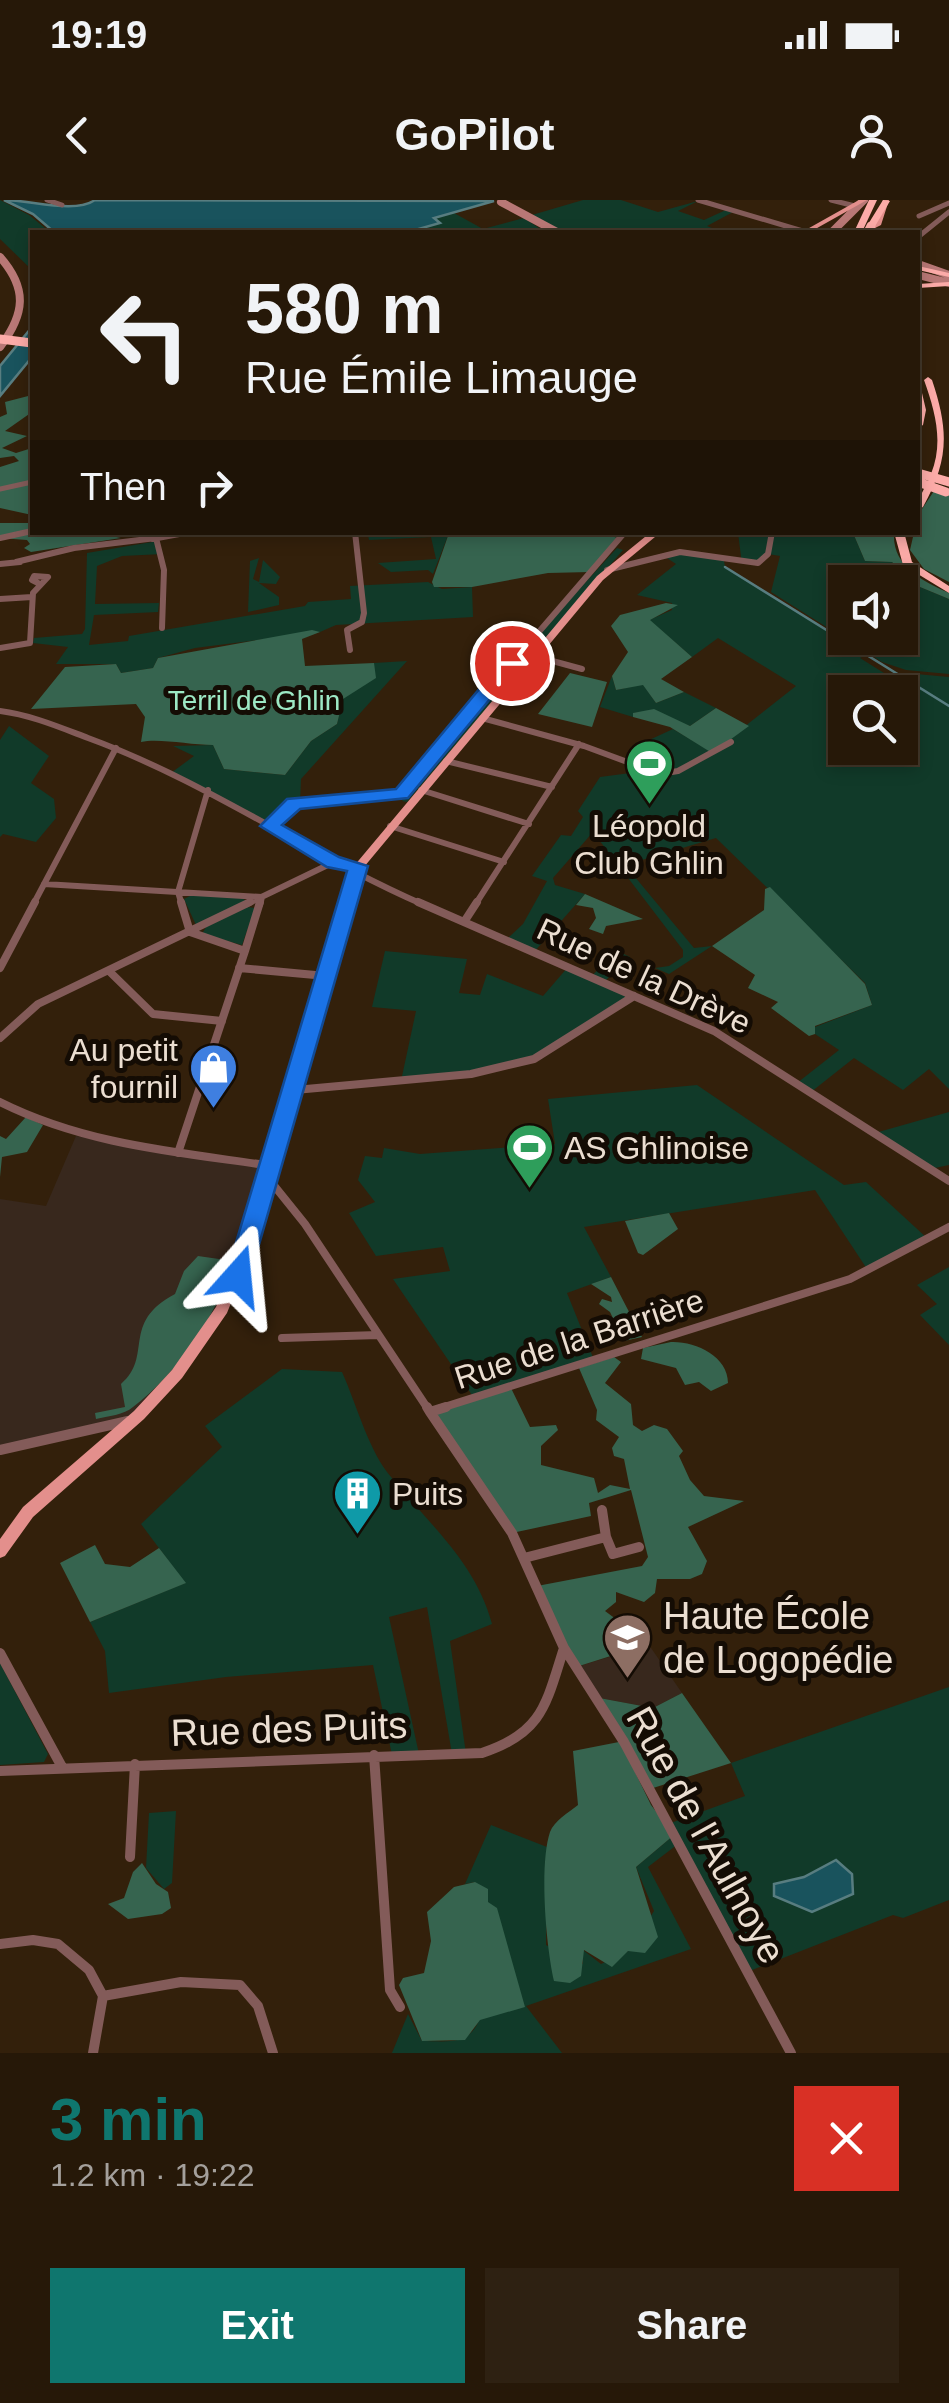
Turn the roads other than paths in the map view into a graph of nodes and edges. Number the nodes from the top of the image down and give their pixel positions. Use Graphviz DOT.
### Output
graph roads {
  1 [pos="47,200"];
  2 [pos="501,200"];
  3 [pos="698,200"];
  4 [pos="831,200"];
  5 [pos="864,200"];
  6 [pos="876,200"];
  7 [pos="886,201"];
  8 [pos="57,203"];
  9 [pos="949,203"];
  10 [pos="855,206"];
  11 [pos="949,212"];
  12 [pos="919,216"];
  13 [pos="554,230"];
  14 [pos="806,230"];
  15 [pos="812,230"];
  16 [pos="834,230"];
  17 [pos="867,230"];
  18 [pos="920,235"];
  19 [pos="0,257"];
  20 [pos="920,270"];
  21 [pos="949,279"];
  22 [pos="920,286"];
  23 [pos="0,344"];
  24 [pos="30,346"];
  25 [pos="923,378"];
  26 [pos="949,409"];
  27 [pos="920,480"];
  28 [pos="30,482"];
  29 [pos="0,489"];
  30 [pos="948,489"];
  31 [pos="920,494"];
  32 [pos="920,504"];
  33 [pos="30,531"];
  34 [pos="173,535"];
  35 [pos="354,535"];
  36 [pos="623,535"];
  37 [pos="652,535"];
  38 [pos="771,535"];
  39 [pos="902,535"];
  40 [pos="0,538"];
  41 [pos="156,538"];
  42 [pos="0,564"];
  43 [pos="608,570"];
  44 [pos="38,583"];
  45 [pos="949,588"];
  46 [pos="32,596"];
  47 [pos="0,599"];
  48 [pos="162,628"];
  49 [pos="0,648"];
  50 [pos="350,650"];
  51 [pos="534,656"];
  52 [pos="582,669"];
  53 [pos="0,711"];
  54 [pos="482,718"];
  55 [pos="731,742"];
  56 [pos="579,744"];
  57 [pos="116,748"];
  58 [pos="446,760"];
  59 [pos="552,787"];
  60 [pos="208,790"];
  61 [pos="421,790"];
  62 [pos="529,824"];
  63 [pos="270,826"];
  64 [pos="390,826"];
  65 [pos="334,862"];
  66 [pos="504,862"];
  67 [pos="357,870"];
  68 [pos="44,884"];
  69 [pos="178,892"];
  70 [pos="262,898"];
  71 [pos="464,922"];
  72 [pos="190,932"];
  73 [pos="245,951"];
  74 [pos="0,968"];
  75 [pos="240,968"];
  76 [pos="109,971"];
  77 [pos="326,976"];
  78 [pos="634,996"];
  79 [pos="222,1021"];
  80 [pos="0,1038"];
  81 [pos="293,1090"];
  82 [pos="0,1102"];
  83 [pos="178,1153"];
  84 [pos="270,1172"];
  85 [pos="949,1181"];
  86 [pos="949,1227"];
  87 [pos="378,1335"];
  88 [pos="282,1338"];
  89 [pos="430,1412"];
  90 [pos="133,1420"];
  91 [pos="0,1450"];
  92 [pos="602,1510"];
  93 [pos="606,1537"];
  94 [pos="640,1547"];
  95 [pos="0,1551"];
  96 [pos="524,1558"];
  97 [pos="564,1648"];
  98 [pos="0,1653"];
  99 [pos="374,1755"];
  100 [pos="135,1764"];
  101 [pos="62,1767"];
  102 [pos="0,1771"];
  103 [pos="130,1857"];
  104 [pos="0,1944"];
  105 [pos="103,1996"];
  106 [pos="400,2008"];
  107 [pos="93,2053"];
  108 [pos="273,2053"];
  109 [pos="791,2053"];
  1 -- 8 [label="street"];
  2 -- 13 [label="main road"];
  3 -- 14 [label="street"];
  4 -- 10 [label="street"];
  5 -- 10 [label="main road"];
  5 -- 16 [label="main road"];
  6 -- 17 [label="highway"];
  7 -- 17 [label="highway"];
  9 -- 12 [label="street"];
  10 -- 15 [label="main road"];
  11 -- 18 [label="street"];
  19 -- 23 [label="main road"];
  20 -- 21 [label="highway"];
  21 -- 22 [label="highway"];
  23 -- 24 [label="highway, bridge"];
  25 -- 26 [label="highway"];
  25 -- 31 [label="highway"];
  25 -- 32 [label="highway"];
  27 -- 30 [label="highway, bridge"];
  28 -- 29 [label="street"];
  33 -- 40 [label="street"];
  34 -- 41 [label="street"];
  35 -- 50 [label="street"];
  36 -- 63 [label="street"];
  37 -- 43 [label="main road"];
  38 -- 43 [label="street"];
  39 -- 45 [label="highway"];
  41 -- 42 [label="street"];
  41 -- 48 [label="street"];
  43 -- 51 [label="main road"];
  44 -- 46 [label="street"];
  46 -- 47 [label="street"];
  46 -- 49 [label="street"];
  51 -- 52 [label="street"];
  51 -- 54 [label="main road"];
  53 -- 57 [label="street, Rue de la Drève"];
  54 -- 56 [label="street"];
  54 -- 58 [label="main road"];
  55 -- 56 [label="street"];
  56 -- 59 [label="street"];
  57 -- 60 [label="street, Rue de la Drève"];
  57 -- 68 [label="street"];
  58 -- 59 [label="street"];
  58 -- 61 [label="main road"];
  59 -- 62 [label="street"];
  60 -- 63 [label="street, Rue de la Drève"];
  60 -- 69 [label="street"];
  61 -- 62 [label="street"];
  61 -- 64 [label="main road"];
  62 -- 66 [label="street"];
  63 -- 65 [label="street, Rue de la Drève"];
  64 -- 66 [label="street"];
  64 -- 67 [label="main road"];
  65 -- 67 [label="street, Rue de la Drève"];
  65 -- 70 [label="street"];
  66 -- 71 [label="street"];
  67 -- 71 [label="street, Rue de la Drève"];
  67 -- 77 [label="main road"];
  68 -- 69 [label="street"];
  68 -- 74 [label="street"];
  69 -- 70 [label="street"];
  69 -- 72 [label="street"];
  70 -- 72 [label="street"];
  70 -- 73 [label="street"];
  71 -- 78 [label="street, Rue de la Drève"];
  72 -- 73 [label="street"];
  72 -- 76 [label="street"];
  73 -- 75 [label="street"];
  75 -- 77 [label="street"];
  75 -- 79 [label="street"];
  76 -- 79 [label="street"];
  76 -- 80 [label="street"];
  77 -- 81 [label="main road"];
  78 -- 81 [label="street"];
  78 -- 85 [label="street, Rue de la Drève"];
  79 -- 83 [label="street"];
  81 -- 84 [label="main road"];
  82 -- 83 [label="street"];
  83 -- 84 [label="street"];
  84 -- 87 [label="street, Rue de la Barrière"];
  84 -- 90 [label="main road"];
  86 -- 89 [label="street, Rue de la Barrière"];
  87 -- 88 [label="street"];
  87 -- 89 [label="street, Rue de la Barrière"];
  89 -- 96 [label="street, Rue de l'Aulnoye"];
  90 -- 91 [label="street"];
  90 -- 95 [label="main road"];
  92 -- 93 [label="street"];
  93 -- 94 [label="street"];
  93 -- 96 [label="street"];
  96 -- 97 [label="street, Rue de l'Aulnoye"];
  97 -- 99 [label="street, Rue des Puits"];
  97 -- 109 [label="street, Rue de l'Aulnoye"];
  98 -- 101 [label="street"];
  99 -- 100 [label="street, Rue des Puits"];
  99 -- 106 [label="street"];
  100 -- 101 [label="street, Rue des Puits"];
  100 -- 103 [label="street"];
  101 -- 102 [label="street, Rue des Puits"];
  104 -- 105 [label="street"];
  105 -- 107 [label="street"];
  105 -- 108 [label="street"];
}
